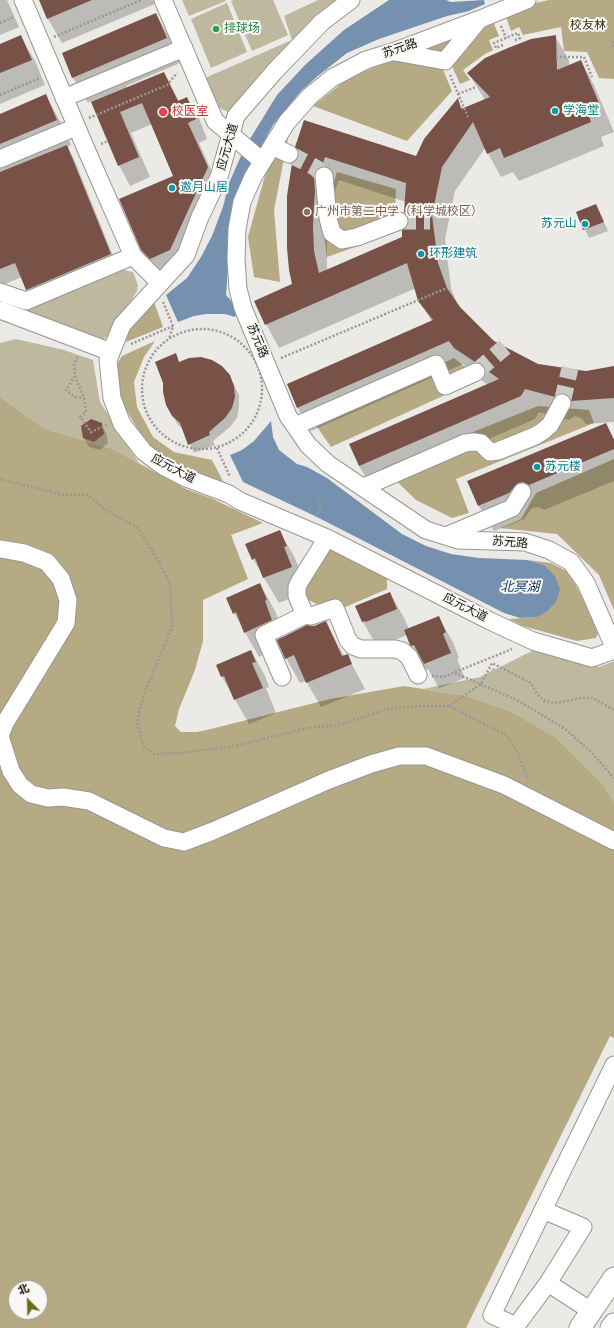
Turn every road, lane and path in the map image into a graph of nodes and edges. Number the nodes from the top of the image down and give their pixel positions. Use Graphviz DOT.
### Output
graph roads {
  1 [pos="23,0"];
  2 [pos="140,0"];
  3 [pos="163,0"];
  4 [pos="351,0"];
  5 [pos="527,0"];
  6 [pos="493,7"];
  7 [pos="478,20"];
  8 [pos="513,41"];
  9 [pos="41,42"];
  10 [pos="614,42"];
  11 [pos="503,45"];
  12 [pos="614,49"];
  13 [pos="185,52"];
  14 [pos="392,52"];
  15 [pos="556,57"];
  16 [pos="445,61"];
  17 [pos="54,73"];
  18 [pos="592,77"];
  19 [pos="476,87"];
  20 [pos="458,94"];
  21 [pos="0,95"];
  22 [pos="64,98"];
  23 [pos="468,117"];
  24 [pos="76,127"];
  25 [pos="231,135"];
  26 [pos="272,146"];
  27 [pos="289,154"];
  28 [pos="0,158"];
  29 [pos="262,161"];
  30 [pos="324,176"];
  31 [pos="399,221"];
  32 [pos="133,256"];
  33 [pos="158,285"];
  34 [pos="447,288"];
  35 [pos="0,292"];
  36 [pos="5,315"];
  37 [pos="173,326"];
  38 [pos="169,339"];
  39 [pos="95,346"];
  40 [pos="111,352"];
  41 [pos="262,365"];
  42 [pos="476,372"];
  43 [pos="75,376"];
  44 [pos="84,398"];
  45 [pos="562,403"];
  46 [pos="122,424"];
  47 [pos="295,426"];
  48 [pos="217,448"];
  49 [pos="0,479"];
  50 [pos="364,487"];
  51 [pos="522,492"];
  52 [pos="321,496"];
  53 [pos="240,501"];
  54 [pos="312,519"];
  55 [pos="446,536"];
  56 [pos="327,538"];
  57 [pos="0,549"];
  58 [pos="305,615"];
  59 [pos="533,640"];
  60 [pos="614,647"];
  61 [pos="614,650"];
  62 [pos="455,673"];
  63 [pos="418,675"];
  64 [pos="282,677"];
  65 [pos="481,684"];
  66 [pos="449,706"];
  67 [pos="614,710"];
  68 [pos="614,778"];
  69 [pos="536,801"];
  70 [pos="614,841"];
  71 [pos="614,1065"];
  72 [pos="543,1210"];
  73 [pos="614,1278"];
  74 [pos="548,1283"];
  75 [pos="592,1311"];
  76 [pos="614,1324"];
  77 [pos="580,1328"];
  78 [pos="611,1328"];
  1 -- 9 [label="street"];
  2 -- 9 [label="path"];
  3 -- 13 [label="street"];
  4 -- 25 [label="street, 应元大道"];
  5 -- 6 [label="street, 苏元路"];
  6 -- 7 [label="street, 苏元路"];
  7 -- 14 [label="street, 苏元路"];
  7 -- 16 [label="street"];
  8 -- 11 [label="path"];
  9 -- 17 [label="street"];
  10 -- 12 [label="path"];
  13 -- 22 [label="street"];
  13 -- 24 [label="path"];
  13 -- 25 [label="street"];
  14 -- 16 [label="street"];
  14 -- 26 [label="street, 苏元路"];
  15 -- 18 [label="path"];
  16 -- 20 [label="path"];
  17 -- 21 [label="path"];
  17 -- 22 [label="street"];
  19 -- 20 [label="path"];
  20 -- 23 [label="path"];
  22 -- 24 [label="street"];
  24 -- 28 [label="street"];
  24 -- 32 [label="street"];
  25 -- 29 [label="street"];
  25 -- 33 [label="street, 应元大道"];
  26 -- 27 [label="street"];
  26 -- 29 [label="street, 苏元路"];
  29 -- 41 [label="street, 苏元路"];
  30 -- 31 [label="street"];
  32 -- 33 [label="street"];
  32 -- 35 [label="street"];
  33 -- 37 [label="path"];
  33 -- 40 [label="street, 应元大道"];
  34 -- 41 [label="path"];
  36 -- 39 [label="street"];
  37 -- 38 [label="path"];
  37 -- 40 [label="path"];
  38 -- 41 [label="path"];
  38 -- 48 [label="path"];
  39 -- 40 [label="street"];
  39 -- 43 [label="path"];
  40 -- 46 [label="street, 应元大道"];
  41 -- 47 [label="street, 苏元路"];
  41 -- 48 [label="path"];
  42 -- 47 [label="street"];
  43 -- 44 [label="path"];
  43 -- 44 [label="path"];
  44 -- 46 [label="path"];
  45 -- 50 [label="street"];
  46 -- 53 [label="street, 应元大道"];
  47 -- 50 [label="street, 苏元路"];
  48 -- 53 [label="path"];
  49 -- 66 [label="path"];
  50 -- 55 [label="street, 苏元路"];
  51 -- 55 [label="street"];
  52 -- 54 [label="path"];
  53 -- 56 [label="street, 应元大道"];
  55 -- 60 [label="street, 苏元路"];
  56 -- 58 [label="street"];
  56 -- 59 [label="street, 应元大道"];
  57 -- 69 [label="street"];
  58 -- 63 [label="street"];
  58 -- 64 [label="street"];
  59 -- 61 [label="street, 应元大道"];
  59 -- 62 [label="path"];
  62 -- 63 [label="path"];
  62 -- 65 [label="path"];
  65 -- 66 [label="path"];
  65 -- 67 [label="path"];
  65 -- 68 [label="path"];
  66 -- 69 [label="path"];
  69 -- 70 [label="street"];
  71 -- 72 [label="street"];
  72 -- 74 [label="street"];
  72 -- 74 [label="street"];
  73 -- 75 [label="main road"];
  74 -- 75 [label="street"];
  75 -- 77 [label="main road"];
  76 -- 78 [label="main road"];
}
